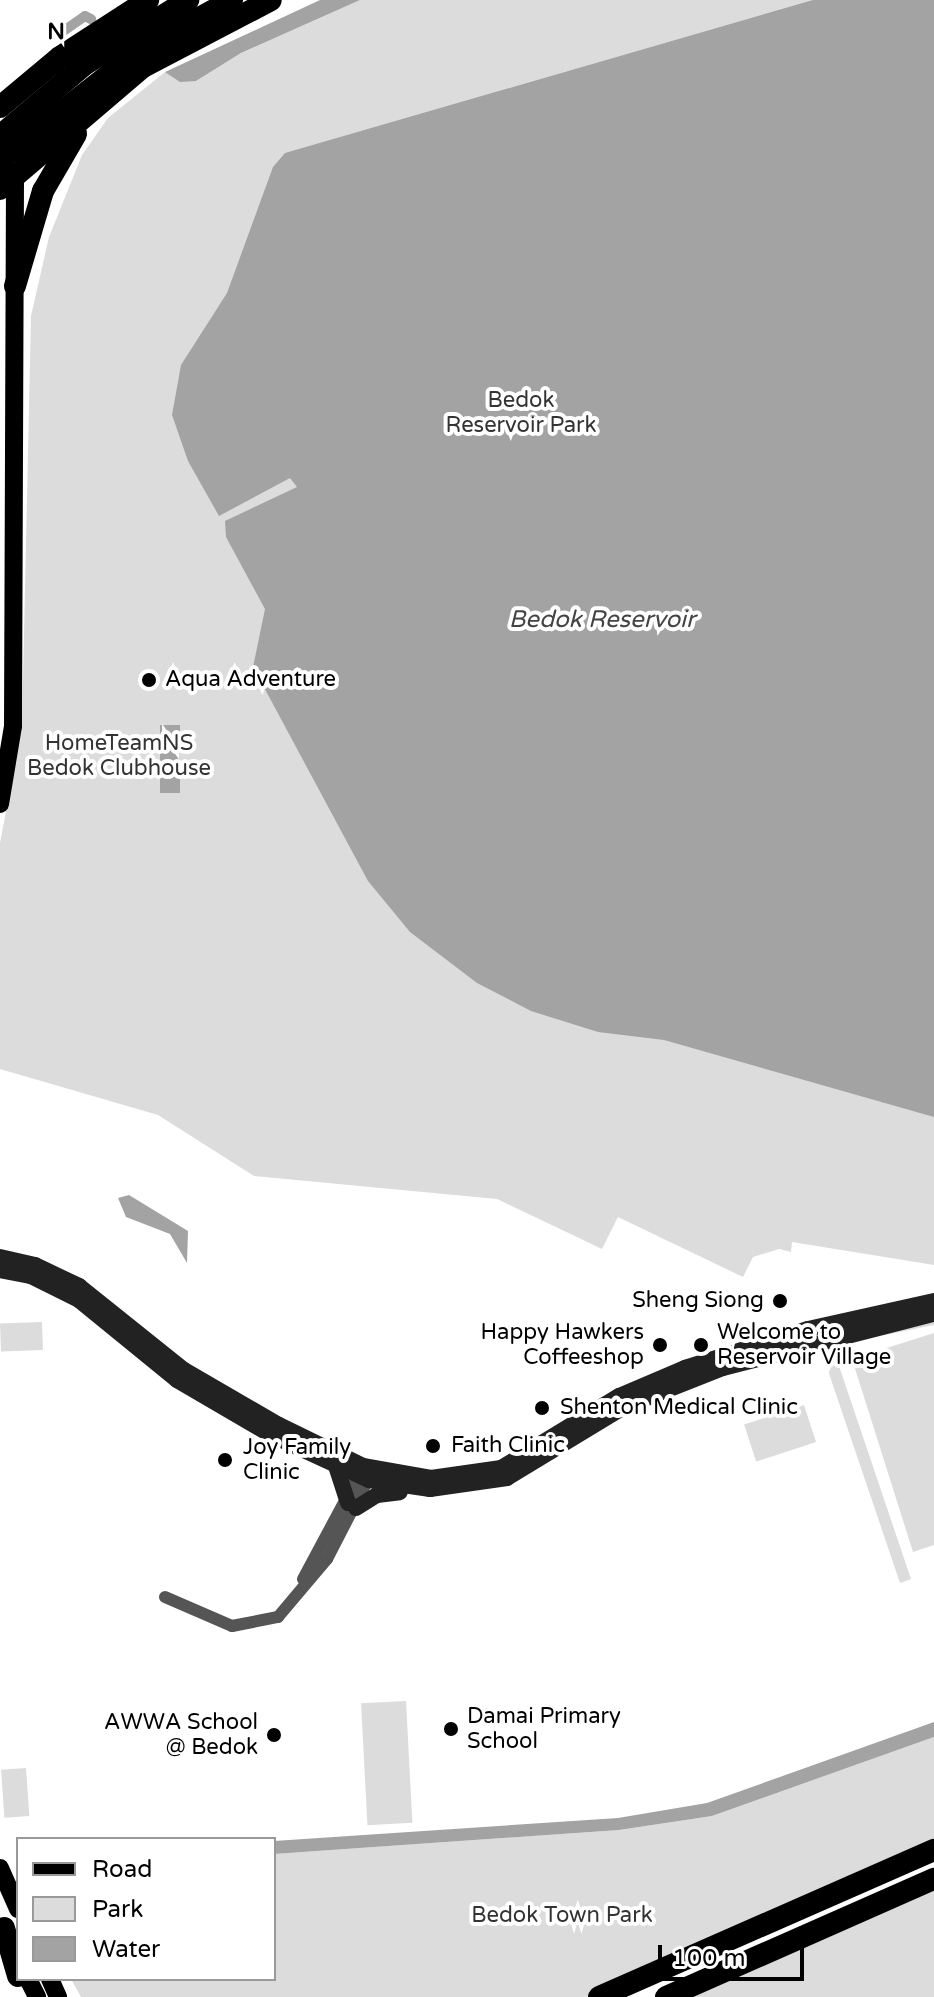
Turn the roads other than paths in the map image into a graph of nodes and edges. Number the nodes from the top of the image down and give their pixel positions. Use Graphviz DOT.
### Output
graph roads {
  1 [pos="148,0"];
  2 [pos="188,0"];
  3 [pos="232,0"];
  4 [pos="271,0"];
  5 [pos="32,79"];
  6 [pos="0,107"];
  7 [pos="96,107"];
  8 [pos="0,138"];
  9 [pos="4,173"];
  10 [pos="15,286"];
  11 [pos="6,689"];
  12 [pos="0,804"];
  13 [pos="0,1257"];
  14 [pos="0,1270"];
  15 [pos="934,1301"];
  16 [pos="934,1314"];
  17 [pos="336,1466"];
  18 [pos="366,1473"];
  19 [pos="430,1489"];
  20 [pos="352,1505"];
  21 [pos="934,1850"];
  22 [pos="0,1868"];
  23 [pos="934,1879"];
  24 [pos="16,1904"];
  25 [pos="2,1924"];
  26 [pos="16,1953"];
  27 [pos="16,1971"];
  28 [pos="599,1997"];
  29 [pos="666,1997"];
  1 -- 5 [label="highway"];
  2 -- 8 [label="highway"];
  3 -- 9 [label="highway"];
  4 -- 7 [label="highway"];
  5 -- 6 [label="highway"];
  5 -- 8 [label="main road"];
  7 -- 9 [label="highway"];
  7 -- 10 [label="highway"];
  9 -- 10 [label="main road"];
  10 -- 11 [label="main road"];
  11 -- 12 [label="main road"];
  13 -- 18 [label="main road"];
  14 -- 17 [label="main road"];
  15 -- 18 [label="main road"];
  16 -- 19 [label="main road"];
  17 -- 18 [label="main road"];
  17 -- 20 [label="main road"];
  18 -- 19 [label="main road"];
  18 -- 20 [label="street"];
  19 -- 20 [label="main road"];
  20 -- 20 [label="street"];
  21 -- 28 [label="highway"];
  22 -- 24 [label="main road"];
  23 -- 29 [label="highway"];
  25 -- 26 [label="main road"];
  25 -- 27 [label="highway"];
}
